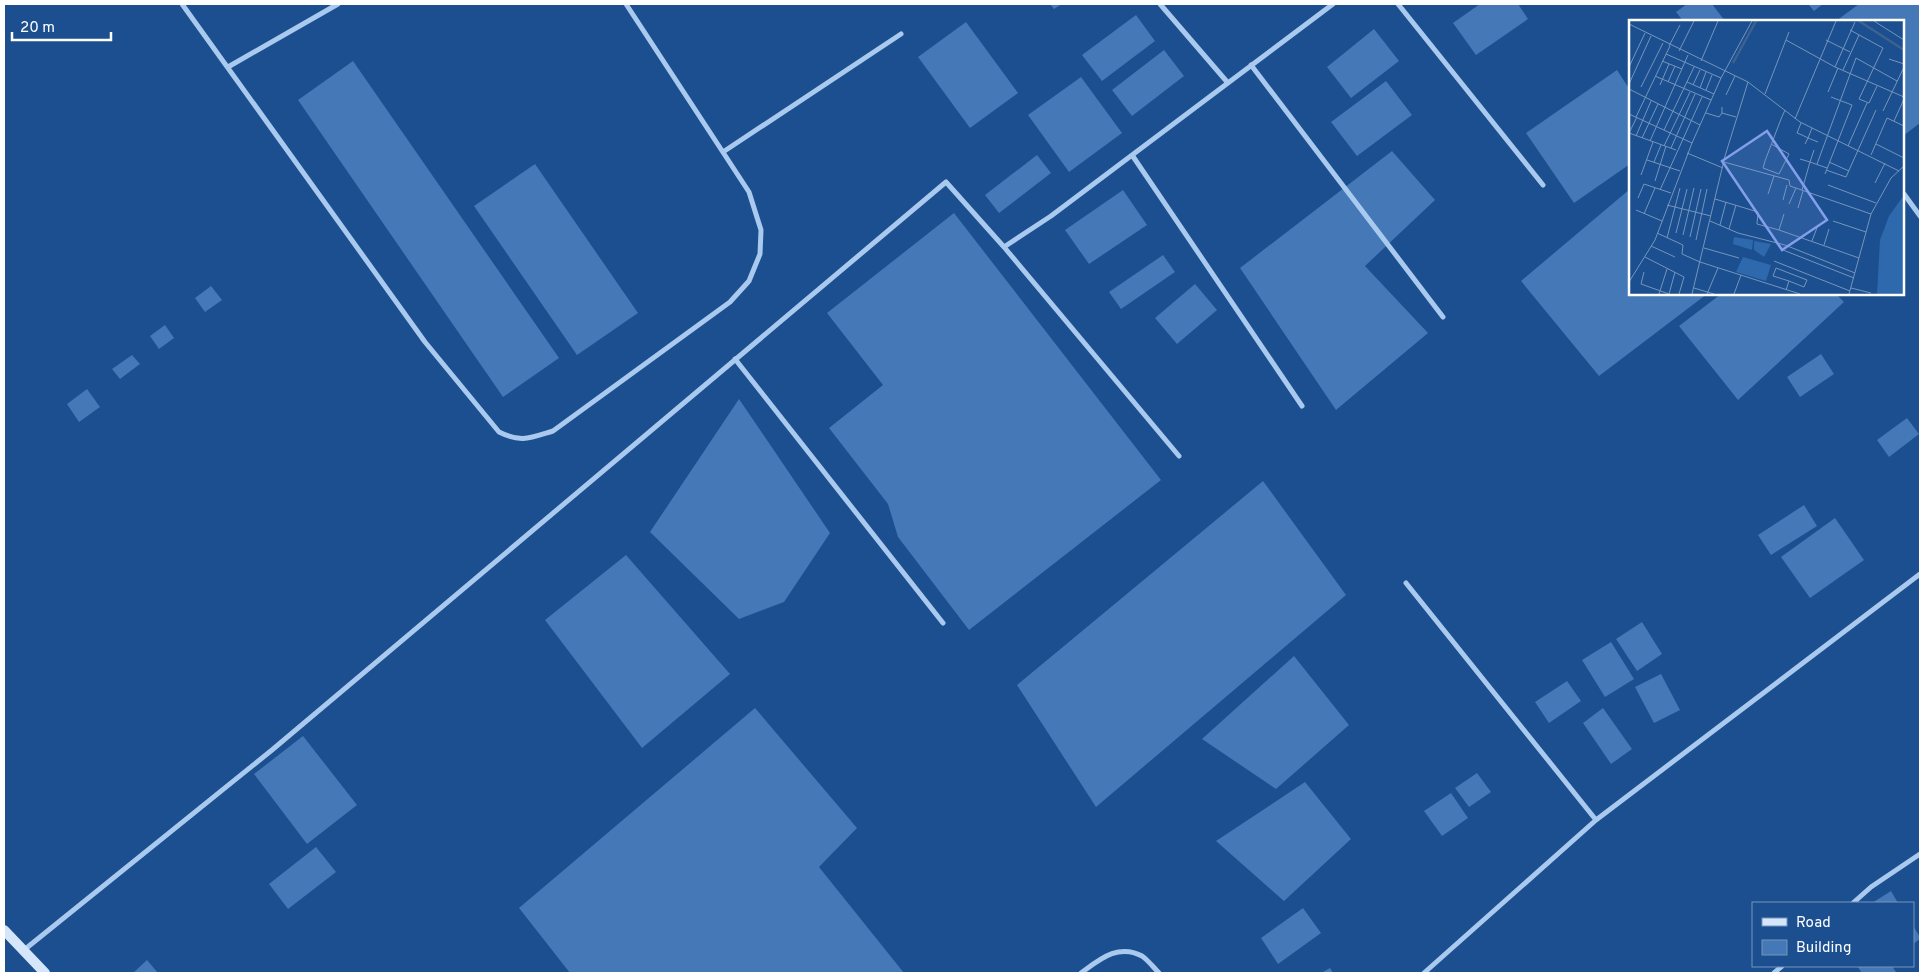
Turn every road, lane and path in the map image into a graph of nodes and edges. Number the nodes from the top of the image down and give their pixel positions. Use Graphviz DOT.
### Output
graph roads {
  1 [pos="182,4"];
  2 [pos="338,4"];
  3 [pos="626,4"];
  4 [pos="1160,4"];
  5 [pos="1333,4"];
  6 [pos="1398,4"];
  7 [pos="901,34"];
  8 [pos="1251,65"];
  9 [pos="228,67"];
  10 [pos="1228,82"];
  11 [pos="723,152"];
  12 [pos="1132,156"];
  13 [pos="1543,186"];
  14 [pos="1904,194"];
  15 [pos="1920,216"];
  16 [pos="1004,247"];
  17 [pos="1443,317"];
  18 [pos="735,359"];
  19 [pos="1302,406"];
  20 [pos="1179,456"];
  21 [pos="1920,574"];
  22 [pos="1406,583"];
  23 [pos="943,623"];
  24 [pos="1596,820"];
  25 [pos="1920,854"];
  26 [pos="1854,902"];
  27 [pos="4,930"];
  28 [pos="24,950"];
  29 [pos="45,973"];
  30 [pos="1081,973"];
  31 [pos="1159,973"];
  32 [pos="1424,973"];
  1 -- 9 [label="street"];
  2 -- 9 [label="street"];
  3 -- 11 [label="street"];
  4 -- 10 [label="street"];
  5 -- 8 [label="street"];
  6 -- 13 [label="street"];
  7 -- 11 [label="street"];
  8 -- 10 [label="street"];
  8 -- 17 [label="street"];
  9 -- 11 [label="street"];
  10 -- 12 [label="street"];
  12 -- 16 [label="street"];
  12 -- 19 [label="street"];
  14 -- 15 [label="street"];
  16 -- 18 [label="street"];
  16 -- 20 [label="street"];
  18 -- 23 [label="street"];
  18 -- 28 [label="street"];
  21 -- 24 [label="street"];
  22 -- 24 [label="street"];
  24 -- 32 [label="street"];
  25 -- 26 [label="street"];
  27 -- 28 [label="street"];
  28 -- 29 [label="street"];
  30 -- 31 [label="street"];
}
